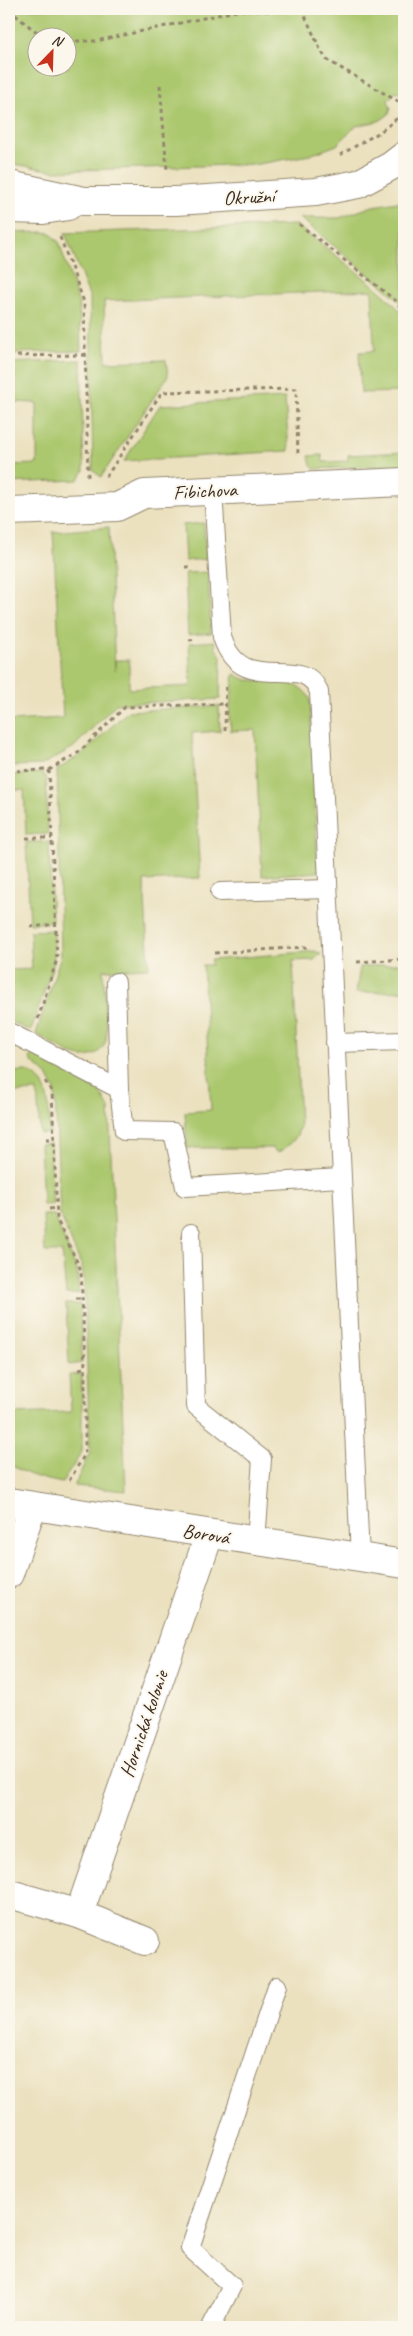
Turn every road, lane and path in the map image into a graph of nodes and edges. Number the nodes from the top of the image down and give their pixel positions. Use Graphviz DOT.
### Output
graph roads {
  1 [pos="226,9"];
  2 [pos="291,9"];
  3 [pos="302,9"];
  4 [pos="9,10"];
  5 [pos="230,12"];
  6 [pos="32,28"];
  7 [pos="78,41"];
  8 [pos="160,84"];
  9 [pos="404,108"];
  10 [pos="404,156"];
  11 [pos="167,178"];
  12 [pos="9,185"];
  13 [pos="84,201"];
  14 [pos="9,209"];
  15 [pos="298,223"];
  16 [pos="57,228"];
  17 [pos="404,312"];
  18 [pos="85,355"];
  19 [pos="9,356"];
  20 [pos="298,464"];
  21 [pos="103,482"];
  22 [pos="404,482"];
  23 [pos="88,483"];
  24 [pos="212,490"];
  25 [pos="9,511"];
  26 [pos="229,654"];
  27 [pos="225,704"];
  28 [pos="225,731"];
  29 [pos="49,770"];
  30 [pos="9,771"];
  31 [pos="26,838"];
  32 [pos="52,838"];
  33 [pos="328,889"];
  34 [pos="220,892"];
  35 [pos="56,924"];
  36 [pos="30,927"];
  37 [pos="330,945"];
  38 [pos="215,953"];
  39 [pos="404,959"];
  40 [pos="351,962"];
  41 [pos="116,982"];
  42 [pos="9,1032"];
  43 [pos="404,1041"];
  44 [pos="31,1042"];
  45 [pos="335,1043"];
  46 [pos="25,1065"];
  47 [pos="9,1066"];
  48 [pos="119,1089"];
  49 [pos="46,1139"];
  50 [pos="53,1139"];
  51 [pos="341,1178"];
  52 [pos="57,1208"];
  53 [pos="49,1209"];
  54 [pos="191,1233"];
  55 [pos="76,1299"];
  56 [pos="82,1299"];
  57 [pos="85,1368"];
  58 [pos="80,1369"];
  59 [pos="65,1487"];
  60 [pos="20,1505"];
  61 [pos="9,1525"];
  62 [pos="209,1535"];
  63 [pos="256,1542"];
  64 [pos="360,1557"];
  65 [pos="404,1564"];
  66 [pos="9,1574"];
  67 [pos="10,1894"];
  68 [pos="79,1914"];
  69 [pos="145,1941"];
  70 [pos="277,1986"];
  71 [pos="211,2327"];
  1 -- 5 [label="path"];
  2 -- 5 [label="path"];
  3 -- 9 [label="path"];
  4 -- 6 [label="path"];
  5 -- 7 [label="path"];
  8 -- 11 [label="path"];
  10 -- 13 [label="street, Okružní"];
  12 -- 13 [label="street, Okružní"];
  13 -- 14 [label="street, Okružní"];
  15 -- 17 [label="path"];
  16 -- 18 [label="path"];
  18 -- 19 [label="path"];
  18 -- 23 [label="path"];
  20 -- 21 [label="path"];
  22 -- 24 [label="street, Fibichova"];
  24 -- 25 [label="street, Fibichova"];
  24 -- 26 [label="lane"];
  26 -- 27 [label="path"];
  26 -- 33 [label="lane"];
  27 -- 28 [label="path"];
  27 -- 29 [label="path"];
  29 -- 30 [label="path"];
  29 -- 32 [label="path"];
  31 -- 32 [label="path"];
  32 -- 35 [label="path"];
  33 -- 34 [label="lane"];
  33 -- 37 [label="lane"];
  35 -- 36 [label="path"];
  35 -- 44 [label="path"];
  37 -- 38 [label="path"];
  37 -- 45 [label="lane"];
  39 -- 40 [label="path"];
  41 -- 48 [label="lane"];
  42 -- 44 [label="lane"];
  43 -- 45 [label="lane"];
  44 -- 46 [label="path"];
  44 -- 48 [label="lane"];
  45 -- 51 [label="lane"];
  46 -- 47 [label="path"];
  46 -- 50 [label="path"];
  48 -- 51 [label="lane"];
  49 -- 50 [label="path"];
  50 -- 52 [label="path"];
  51 -- 64 [label="lane"];
  52 -- 53 [label="path"];
  52 -- 56 [label="path"];
  54 -- 63 [label="lane"];
  55 -- 56 [label="path"];
  56 -- 57 [label="path"];
  57 -- 58 [label="path"];
  57 -- 59 [label="path"];
  60 -- 61 [label="lane"];
  60 -- 62 [label="street, Borová"];
  60 -- 66 [label="street"];
  62 -- 63 [label="street, Borová"];
  62 -- 68 [label="street, Hornická kolonie"];
  63 -- 64 [label="street, Borová"];
  64 -- 65 [label="street, Borová"];
  67 -- 68 [label="street"];
  68 -- 69 [label="street"];
  70 -- 71 [label="lane"];
}
